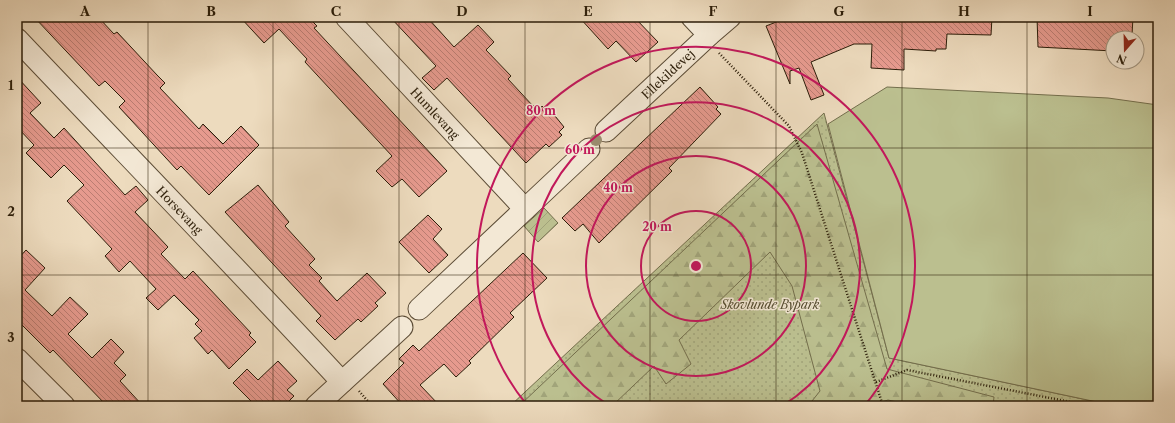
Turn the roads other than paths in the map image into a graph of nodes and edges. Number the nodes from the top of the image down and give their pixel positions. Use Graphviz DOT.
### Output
graph roads {
  1 [pos="346,17"];
  2 [pos="692,17"];
  3 [pos="730,17"];
  4 [pos="709,35"];
  5 [pos="17,38"];
  6 [pos="606,131"];
  7 [pos="589,149"];
  8 [pos="525,209"];
  9 [pos="419,310"];
  10 [pos="402,327"];
  11 [pos="17,360"];
  12 [pos="342,382"];
  13 [pos="64,406"];
  14 [pos="316,406"];
  1 -- 8 [label="street, Humlevang"];
  2 -- 4 [label="street"];
  3 -- 4 [label="street, Ellekildevej"];
  4 -- 6 [label="street, Ellekildevej"];
  5 -- 12 [label="street, Horsevang"];
  7 -- 8 [label="street"];
  8 -- 9 [label="street"];
  10 -- 12 [label="street"];
  11 -- 13 [label="street"];
  12 -- 14 [label="street"];
}
